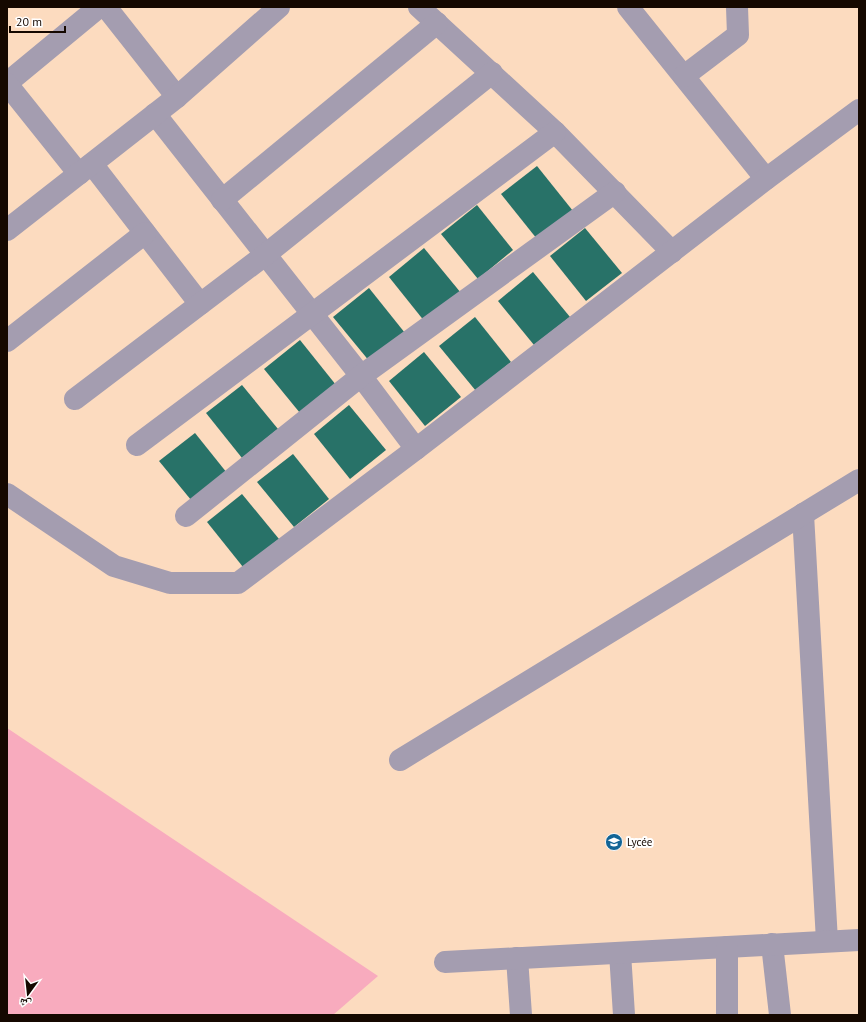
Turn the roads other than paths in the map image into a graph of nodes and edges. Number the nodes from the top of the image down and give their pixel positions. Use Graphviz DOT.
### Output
graph roads {
  1 [pos="99,7"];
  2 [pos="106,7"];
  3 [pos="279,7"];
  4 [pos="419,7"];
  5 [pos="628,7"];
  6 [pos="737,7"];
  7 [pos="438,23"];
  8 [pos="492,73"];
  9 [pos="684,76"];
  10 [pos="7,84"];
  11 [pos="177,97"];
  12 [pos="859,110"];
  13 [pos="154,114"];
  14 [pos="556,132"];
  15 [pos="85,169"];
  16 [pos="766,179"];
  17 [pos="615,192"];
  18 [pos="222,200"];
  19 [pos="7,230"];
  20 [pos="145,233"];
  21 [pos="672,252"];
  22 [pos="265,254"];
  23 [pos="200,304"];
  24 [pos="312,314"];
  25 [pos="7,341"];
  26 [pos="361,376"];
  27 [pos="75,399"];
  28 [pos="137,445"];
  29 [pos="416,449"];
  30 [pos="859,480"];
  31 [pos="7,494"];
  32 [pos="803,514"];
  33 [pos="186,516"];
  34 [pos="400,760"];
  35 [pos="859,940"];
  36 [pos="826,941"];
  37 [pos="772,944"];
  38 [pos="727,947"];
  39 [pos="620,953"];
  40 [pos="517,958"];
  41 [pos="446,962"];
  42 [pos="522,1015"];
  43 [pos="624,1015"];
  44 [pos="727,1015"];
  45 [pos="780,1015"];
  1 -- 10 [label="street"];
  2 -- 11 [label="street"];
  3 -- 11 [label="street"];
  4 -- 7 [label="street"];
  5 -- 9 [label="street"];
  6 -- 9 [label="street"];
  7 -- 8 [label="street"];
  7 -- 18 [label="street"];
  8 -- 14 [label="street"];
  8 -- 22 [label="street"];
  9 -- 16 [label="street"];
  10 -- 15 [label="street"];
  11 -- 13 [label="street"];
  12 -- 16 [label="street"];
  13 -- 15 [label="street"];
  13 -- 18 [label="street"];
  14 -- 17 [label="street"];
  14 -- 24 [label="street"];
  15 -- 19 [label="street"];
  15 -- 20 [label="street"];
  16 -- 21 [label="street"];
  17 -- 21 [label="street"];
  17 -- 26 [label="street"];
  18 -- 22 [label="street"];
  20 -- 23 [label="street"];
  20 -- 25 [label="street"];
  21 -- 29 [label="street"];
  22 -- 23 [label="street"];
  22 -- 24 [label="street"];
  23 -- 27 [label="street"];
  24 -- 26 [label="street"];
  24 -- 28 [label="street"];
  26 -- 29 [label="street"];
  26 -- 33 [label="street"];
  29 -- 31 [label="street"];
  30 -- 32 [label="street"];
  32 -- 34 [label="street"];
  32 -- 36 [label="street"];
  35 -- 36 [label="street"];
  36 -- 37 [label="street"];
  37 -- 38 [label="street"];
  37 -- 45 [label="street"];
  38 -- 39 [label="street"];
  38 -- 44 [label="street"];
  39 -- 40 [label="street"];
  39 -- 43 [label="street"];
  40 -- 41 [label="street"];
  40 -- 42 [label="street"];
}
